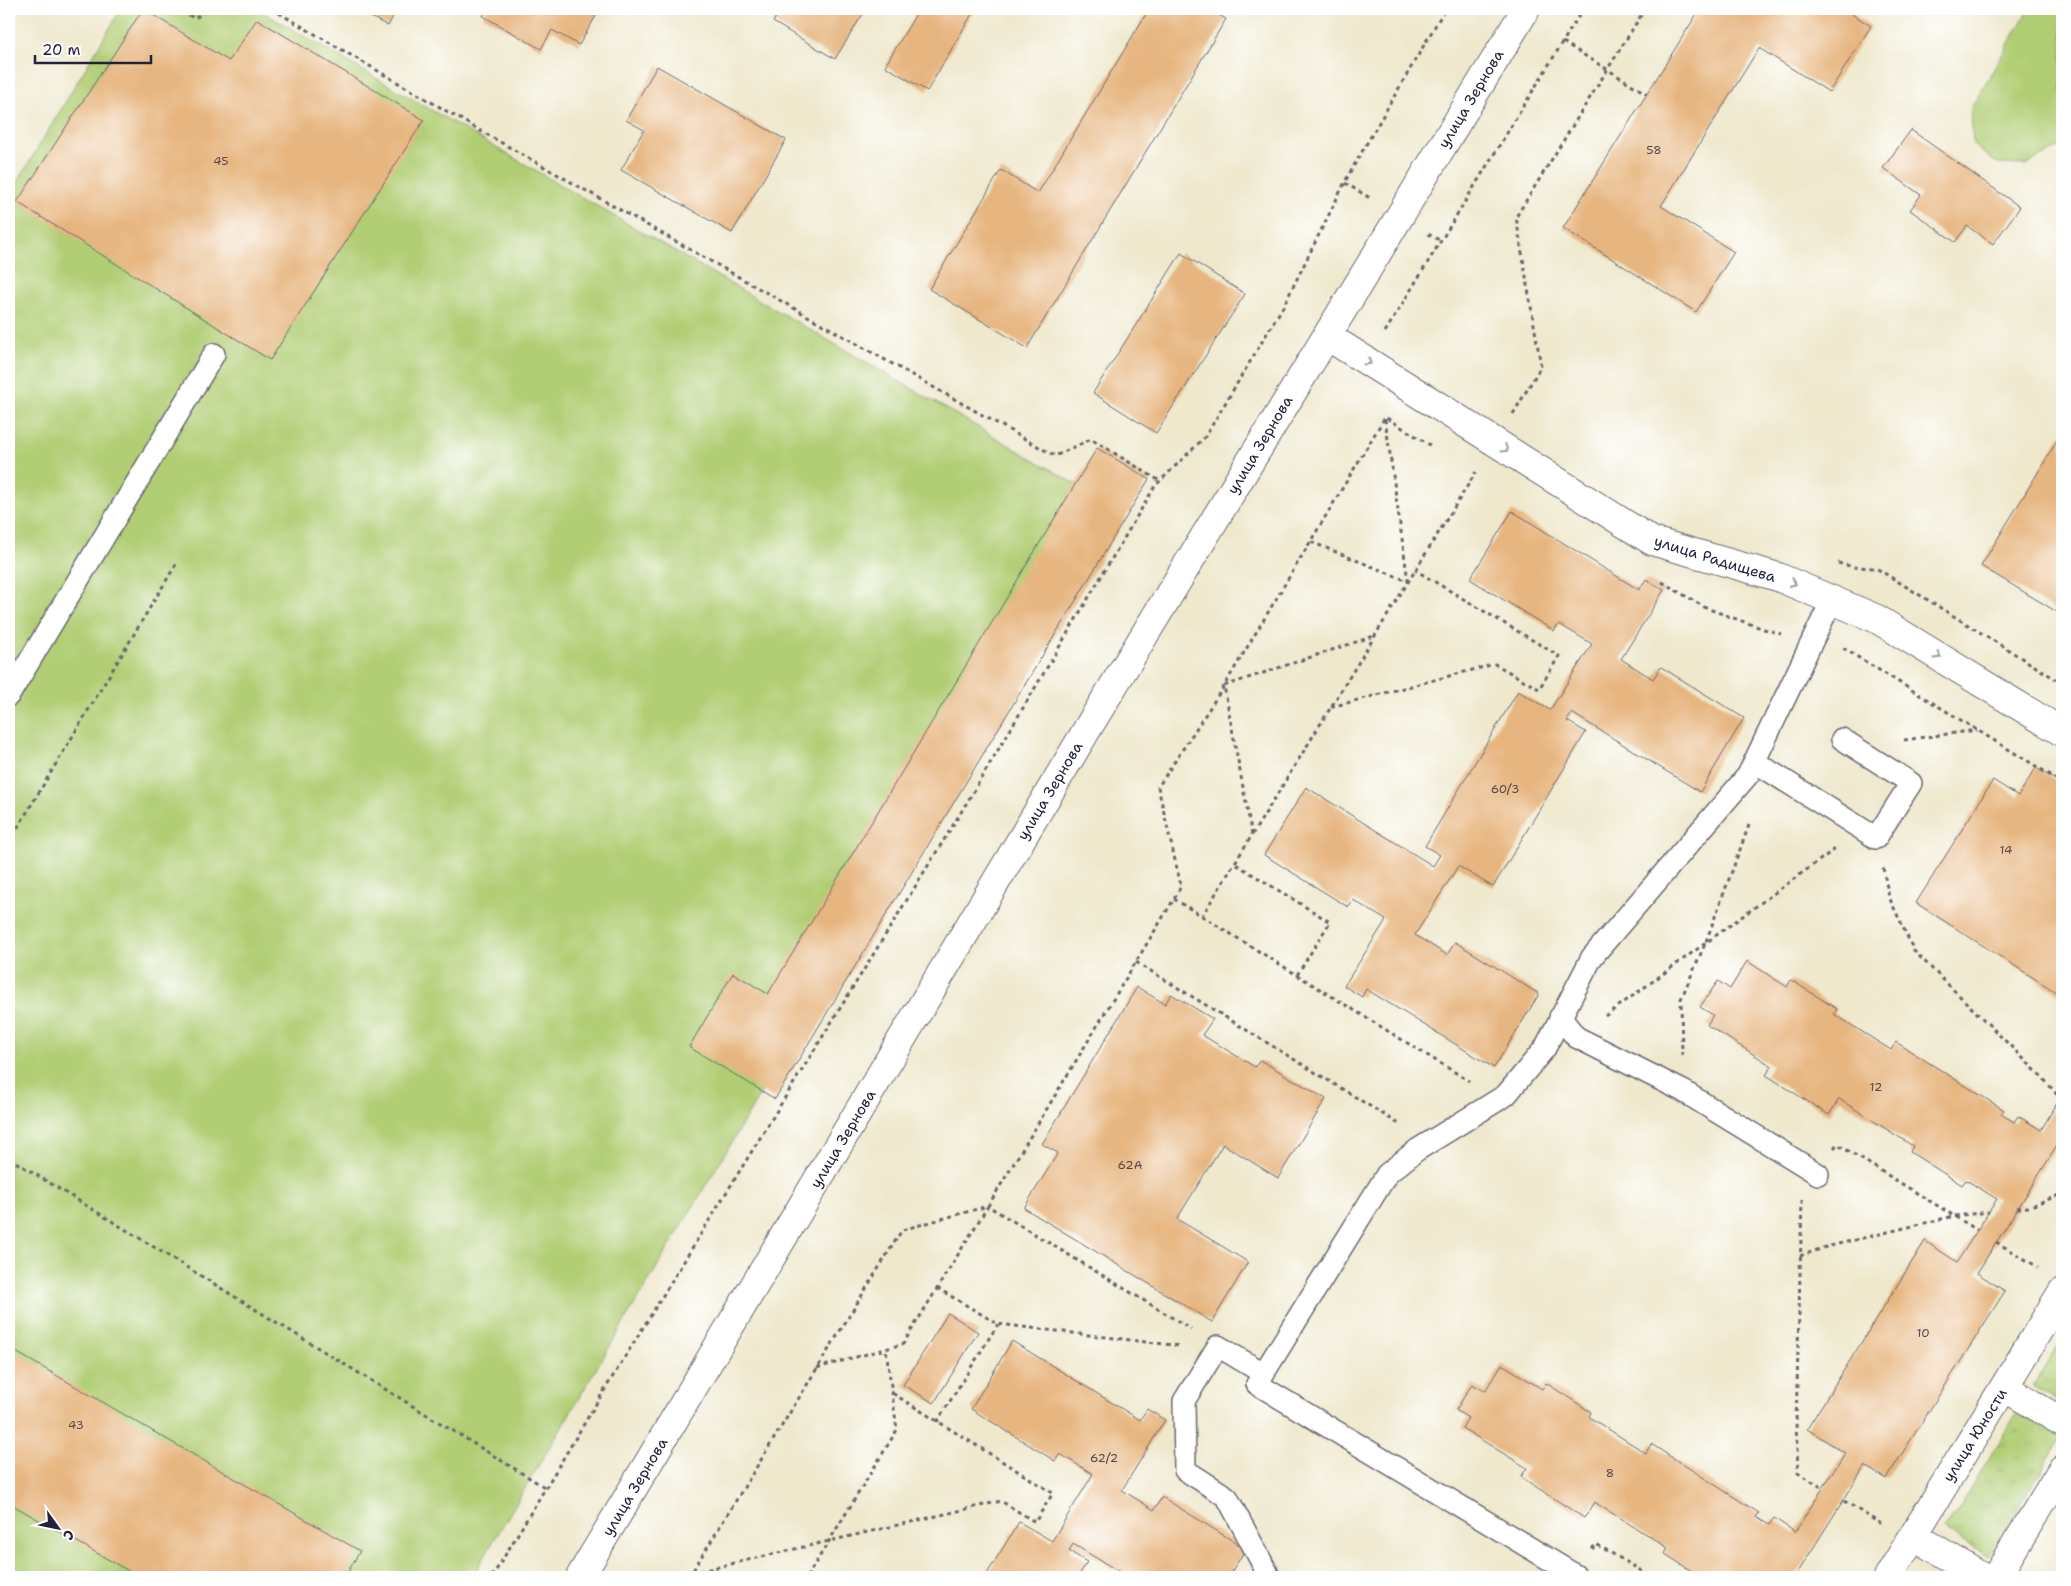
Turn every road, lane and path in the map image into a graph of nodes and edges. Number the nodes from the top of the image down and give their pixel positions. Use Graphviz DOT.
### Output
graph roads {
  1 [pos="174,9"];
  2 [pos="209,9"];
  3 [pos="272,9"];
  4 [pos="1445,9"];
  5 [pos="1526,9"];
  6 [pos="1583,9"];
  7 [pos="1644,9"];
  8 [pos="1562,42"];
  9 [pos="1608,69"];
  10 [pos="1647,94"];
  11 [pos="1327,336"];
  12 [pos="1392,337"];
  13 [pos="214,354"];
  14 [pos="1505,409"];
  15 [pos="1513,414"];
  16 [pos="1385,417"];
  17 [pos="1521,420"];
  18 [pos="1434,447"];
  19 [pos="1484,477"];
  20 [pos="1160,481"];
  21 [pos="1311,542"];
  22 [pos="178,561"];
  23 [pos="1835,562"];
  24 [pos="1415,570"];
  25 [pos="1654,578"];
  26 [pos="1408,581"];
  27 [pos="1832,600"];
  28 [pos="1374,636"];
  29 [pos="1812,641"];
  30 [pos="2062,683"];
  31 [pos="1224,686"];
  32 [pos="9,695"];
  33 [pos="1331,707"];
  34 [pos="2062,732"];
  35 [pos="1842,739"];
  36 [pos="1761,766"];
  37 [pos="2062,782"];
  38 [pos="1869,833"];
  39 [pos="1252,836"];
  40 [pos="9,842"];
  41 [pos="1234,863"];
  42 [pos="1174,899"];
  43 [pos="1202,916"];
  44 [pos="1705,944"];
  45 [pos="1136,962"];
  46 [pos="1297,975"];
  47 [pos="1560,1017"];
  48 [pos="1576,1036"];
  49 [pos="1683,1091"];
  50 [pos="2060,1098"];
  51 [pos="1499,1099"];
  52 [pos="1429,1142"];
  53 [pos="9,1158"];
  54 [pos="1818,1174"];
  55 [pos="2062,1194"];
  56 [pos="988,1206"];
  57 [pos="2017,1208"];
  58 [pos="1989,1212"];
  59 [pos="1954,1216"];
  60 [pos="1977,1230"];
  61 [pos="1996,1242"];
  62 [pos="1800,1257"];
  63 [pos="2054,1282"];
  64 [pos="937,1288"];
  65 [pos="998,1324"];
  66 [pos="1218,1346"];
  67 [pos="886,1349"];
  68 [pos="816,1368"];
  69 [pos="1263,1373"];
  70 [pos="2004,1387"];
  71 [pos="892,1394"];
  72 [pos="937,1422"];
  73 [pos="2062,1422"];
  74 [pos="2062,1469"];
  75 [pos="546,1488"];
  76 [pos="1823,1488"];
  77 [pos="1844,1501"];
  78 [pos="1912,1539"];
  79 [pos="830,1541"];
  80 [pos="690,1575"];
  81 [pos="1576,1575"];
  82 [pos="492,1577"];
  83 [pos="580,1577"];
  84 [pos="808,1577"];
  85 [pos="1264,1577"];
  86 [pos="1652,1577"];
  87 [pos="1888,1577"];
  88 [pos="1982,1577"];
  89 [pos="1996,1577"];
  1 -- 2 [label="path"];
  3 -- 20 [label="path"];
  4 -- 20 [label="path"];
  5 -- 11 [label="main road, улица Зернова"];
  6 -- 8 [label="path"];
  7 -- 9 [label="path"];
  8 -- 9 [label="path"];
  8 -- 12 [label="path"];
  9 -- 10 [label="path"];
  9 -- 15 [label="path"];
  11 -- 27 [label="main road, улица Радищева, one-way"];
  11 -- 83 [label="main road, улица Зернова"];
  13 -- 32 [label="lane"];
  14 -- 15 [label="path"];
  15 -- 17 [label="path"];
  16 -- 18 [label="path"];
  16 -- 21 [label="path"];
  16 -- 26 [label="path"];
  19 -- 24 [label="path"];
  20 -- 75 [label="path"];
  21 -- 26 [label="path"];
  21 -- 31 [label="path"];
  22 -- 40 [label="path"];
  23 -- 30 [label="path"];
  24 -- 26 [label="path"];
  24 -- 33 [label="path"];
  25 -- 29 [label="path"];
  26 -- 28 [label="path"];
  27 -- 29 [label="lane"];
  27 -- 34 [label="main road, улица Радищева, one-way"];
  28 -- 31 [label="path"];
  28 -- 33 [label="path"];
  29 -- 36 [label="lane"];
  29 -- 37 [label="path"];
  31 -- 39 [label="path"];
  31 -- 42 [label="path"];
  33 -- 39 [label="path"];
  35 -- 38 [label="lane"];
  36 -- 38 [label="lane"];
  36 -- 44 [label="path"];
  36 -- 47 [label="lane"];
  38 -- 44 [label="path"];
  38 -- 50 [label="path"];
  39 -- 41 [label="path"];
  41 -- 43 [label="path"];
  41 -- 46 [label="path"];
  42 -- 43 [label="path"];
  42 -- 45 [label="path"];
  43 -- 46 [label="path"];
  44 -- 48 [label="path"];
  44 -- 49 [label="path"];
  45 -- 52 [label="path"];
  45 -- 56 [label="path"];
  46 -- 51 [label="path"];
  47 -- 48 [label="lane"];
  47 -- 51 [label="lane"];
  48 -- 49 [label="lane"];
  49 -- 54 [label="lane"];
  51 -- 52 [label="lane"];
  52 -- 69 [label="lane"];
  53 -- 75 [label="path"];
  54 -- 59 [label="path"];
  54 -- 62 [label="path"];
  55 -- 57 [label="path"];
  56 -- 64 [label="path"];
  56 -- 66 [label="path"];
  56 -- 68 [label="path"];
  58 -- 59 [label="path"];
  59 -- 60 [label="path"];
  59 -- 62 [label="path"];
  61 -- 63 [label="path"];
  62 -- 76 [label="path"];
  63 -- 70 [label="main road, улица Юности"];
  64 -- 65 [label="path"];
  64 -- 67 [label="path"];
  65 -- 66 [label="path"];
  65 -- 72 [label="path"];
  66 -- 69 [label="lane"];
  66 -- 85 [label="lane"];
  67 -- 68 [label="path"];
  67 -- 71 [label="path"];
  68 -- 80 [label="path"];
  69 -- 81 [label="lane"];
  70 -- 73 [label="main road"];
  70 -- 78 [label="main road, улица Юности"];
  71 -- 72 [label="path"];
  71 -- 79 [label="path"];
  72 -- 79 [label="path"];
  74 -- 89 [label="main road"];
  75 -- 82 [label="path"];
  77 -- 78 [label="path"];
  78 -- 87 [label="main road, улица Юности"];
  78 -- 88 [label="main road"];
  79 -- 80 [label="path"];
  79 -- 84 [label="path"];
  81 -- 86 [label="path"];
}
